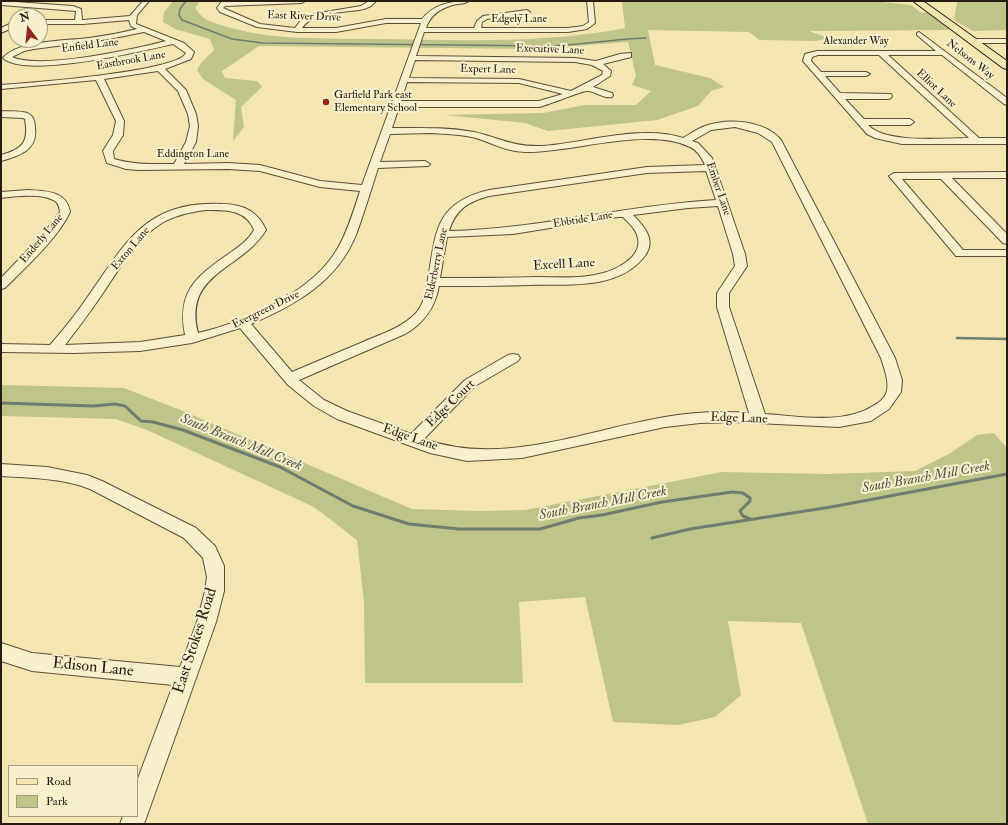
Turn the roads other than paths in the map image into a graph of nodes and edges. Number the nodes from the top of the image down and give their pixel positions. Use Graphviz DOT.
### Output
graph roads {
  1 [pos="71,1"];
  2 [pos="146,1"];
  3 [pos="302,1"];
  4 [pos="373,1"];
  5 [pos="466,1"];
  6 [pos="590,1"];
  7 [pos="917,1"];
  8 [pos="224,2"];
  9 [pos="1,3"];
  10 [pos="60,6"];
  11 [pos="527,12"];
  12 [pos="132,18"];
  13 [pos="48,22"];
  14 [pos="78,22"];
  15 [pos="423,26"];
  16 [pos="143,30"];
  17 [pos="297,30"];
  18 [pos="478,31"];
  19 [pos="919,34"];
  20 [pos="972,41"];
  21 [pos="1007,41"];
  22 [pos="173,42"];
  23 [pos="881,53"];
  24 [pos="943,53"];
  25 [pos="628,56"];
  26 [pos="412,58"];
  27 [pos="595,64"];
  28 [pos="1007,66"];
  29 [pos="160,68"];
  30 [pos="819,74"];
  31 [pos="866,74"];
  32 [pos="100,78"];
  33 [pos="404,80"];
  34 [pos="1,87"];
  35 [pos="585,87"];
  36 [pos="570,93"];
  37 [pos="1003,94"];
  38 [pos="609,95"];
  39 [pos="838,96"];
  40 [pos="888,96"];
  41 [pos="1007,102"];
  42 [pos="396,104"];
  43 [pos="1,114"];
  44 [pos="861,122"];
  45 [pos="910,122"];
  46 [pos="386,131"];
  47 [pos="685,141"];
  48 [pos="977,141"];
  49 [pos="1007,141"];
  50 [pos="1,158"];
  51 [pos="425,164"];
  52 [pos="374,165"];
  53 [pos="178,166"];
  54 [pos="710,168"];
  55 [pos="944,176"];
  56 [pos="969,176"];
  57 [pos="1007,176"];
  58 [pos="1007,185"];
  59 [pos="366,188"];
  60 [pos="1,195"];
  61 [pos="723,203"];
  62 [pos="626,214"];
  63 [pos="1007,227"];
  64 [pos="994,228"];
  65 [pos="443,234"];
  66 [pos="1007,241"];
  67 [pos="1007,253"];
  68 [pos="434,282"];
  69 [pos="1,285"];
  70 [pos="243,324"];
  71 [pos="192,339"];
  72 [pos="1,348"];
  73 [pos="54,349"];
  74 [pos="513,358"];
  75 [pos="291,378"];
  76 [pos="759,419"];
  77 [pos="414,440"];
  78 [pos="1,470"];
  79 [pos="1,652"];
  80 [pos="186,677"];
  81 [pos="138,808"];
  1 -- 10 [label="street"];
  2 -- 12 [label="street"];
  3 -- 8 [label="street"];
  4 -- 17 [label="street"];
  5 -- 15 [label="street"];
  6 -- 18 [label="street, Edgely Lane"];
  7 -- 20 [label="main road"];
  8 -- 17 [label="street, East River Drive"];
  9 -- 10 [label="street"];
  10 -- 14 [label="street"];
  11 -- 18 [label="street"];
  12 -- 14 [label="street"];
  12 -- 16 [label="street, Eastbrook Lane"];
  13 -- 14 [label="street"];
  15 -- 17 [label="street, East River Drive"];
  15 -- 18 [label="street, Edgely Lane"];
  15 -- 26 [label="street, Evergreen Drive"];
  16 -- 22 [label="street, Eastbrook Lane"];
  16 -- 22 [label="street, Enfield Lane"];
  19 -- 24 [label="street, Nelsons Way"];
  20 -- 21 [label="street"];
  20 -- 28 [label="main road"];
  22 -- 29 [label="street, Eastbrook Lane"];
  23 -- 24 [label="street, Alexander Way"];
  23 -- 30 [label="street, Alexander Way"];
  23 -- 48 [label="street, Elliot Lane"];
  24 -- 37 [label="street, Nelsons Way"];
  25 -- 27 [label="street"];
  26 -- 27 [label="street, Executive Lane"];
  26 -- 33 [label="street, Evergreen Drive"];
  27 -- 35 [label="street, Executive Lane"];
  29 -- 32 [label="street, Eastbrook Lane"];
  29 -- 53 [label="street"];
  30 -- 31 [label="street"];
  30 -- 39 [label="street, Alexander Way"];
  32 -- 34 [label="street, Eastbrook Lane"];
  32 -- 53 [label="street, Eddington Lane"];
  33 -- 36 [label="street, Expert Lane"];
  33 -- 42 [label="street, Evergreen Drive"];
  35 -- 36 [label="street, Executive Lane"];
  35 -- 38 [label="street"];
  36 -- 42 [label="street, Executive Lane"];
  37 -- 41 [label="street, Nelsons Way"];
  39 -- 40 [label="street"];
  39 -- 44 [label="street, Alexander Way"];
  42 -- 46 [label="street, Evergreen Drive"];
  43 -- 50 [label="street"];
  44 -- 45 [label="street"];
  44 -- 48 [label="street, Alexander Way"];
  46 -- 47 [label="street, Ember Lane"];
  46 -- 52 [label="street, Evergreen Drive"];
  47 -- 54 [label="street, Ember Lane"];
  47 -- 76 [label="street, Edge Lane"];
  48 -- 49 [label="street, Alexander Way"];
  51 -- 52 [label="street"];
  52 -- 59 [label="street, Evergreen Drive"];
  53 -- 59 [label="street, Eddington Lane"];
  54 -- 61 [label="street, Ember Lane"];
  54 -- 65 [label="street, Elderberry Lane"];
  55 -- 56 [label="street"];
  55 -- 64 [label="street"];
  55 -- 67 [label="street"];
  56 -- 57 [label="street"];
  56 -- 58 [label="street"];
  59 -- 70 [label="street, Evergreen Drive"];
  60 -- 69 [label="street, Enderly Lane"];
  61 -- 62 [label="street, Ebbtide Lane"];
  61 -- 76 [label="street, Ember Lane"];
  62 -- 65 [label="street, Ebbtide Lane"];
  62 -- 68 [label="street, Excell Lane"];
  63 -- 64 [label="street"];
  64 -- 66 [label="street"];
  65 -- 68 [label="street, Elderberry Lane"];
  68 -- 75 [label="street, Elderberry Lane"];
  70 -- 71 [label="street, Evergreen Drive"];
  70 -- 75 [label="street, Edge Lane"];
  71 -- 73 [label="street, Evergreen Drive"];
  71 -- 73 [label="street, Exton Lane"];
  72 -- 73 [label="street, Evergreen Drive"];
  74 -- 77 [label="street, Edge Court"];
  75 -- 77 [label="street, Edge Lane"];
  76 -- 77 [label="street, Edge Lane"];
  78 -- 80 [label="street, East Stokes Road"];
  79 -- 80 [label="street, Edison Lane"];
  80 -- 81 [label="street, East Stokes Road"];
}
